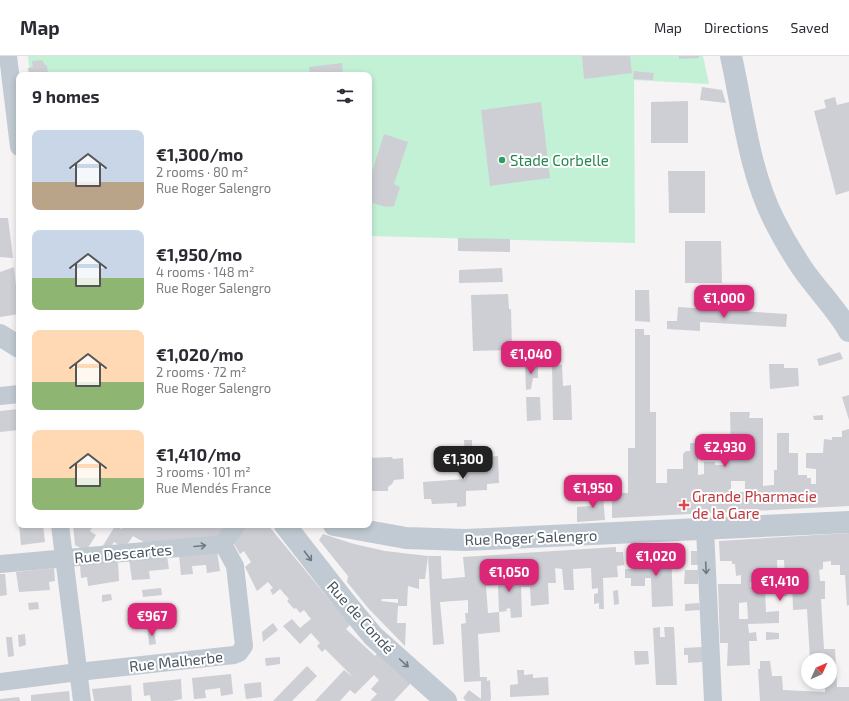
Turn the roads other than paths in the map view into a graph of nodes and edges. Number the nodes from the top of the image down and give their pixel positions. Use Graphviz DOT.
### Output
graph roads {
  1 [pos="8,56"];
  2 [pos="731,56"];
  3 [pos="16,122"];
  4 [pos="848,329"];
  5 [pos="0,335"];
  6 [pos="16,345"];
  7 [pos="16,394"];
  8 [pos="0,396"];
  9 [pos="849,522"];
  10 [pos="60,528"];
  11 [pos="235,528"];
  12 [pos="287,528"];
  13 [pos="348,528"];
  14 [pos="705,529"];
  15 [pos="224,544"];
  16 [pos="64,558"];
  17 [pos="0,564"];
  18 [pos="78,672"];
  19 [pos="0,682"];
  20 [pos="82,701"];
  21 [pos="446,701"];
  22 [pos="713,701"];
  1 -- 3 [label="street"];
  2 -- 4 [label="street"];
  5 -- 6 [label="street"];
  7 -- 8 [label="street"];
  9 -- 14 [label="street, Rue Roger Salengro"];
  10 -- 16 [label="street"];
  11 -- 15 [label="street"];
  12 -- 21 [label="street, Rue de Condé, one-way"];
  13 -- 14 [label="street, Rue Roger Salengro"];
  14 -- 22 [label="street, one-way"];
  16 -- 15 [label="street, Rue Descartes, one-way"];
  15 -- 18 [label="street, Rue Malherbe"];
  16 -- 17 [label="street, Rue Descartes"];
  16 -- 18 [label="street"];
  18 -- 19 [label="street, Rue Malherbe"];
  18 -- 20 [label="street"];
}
